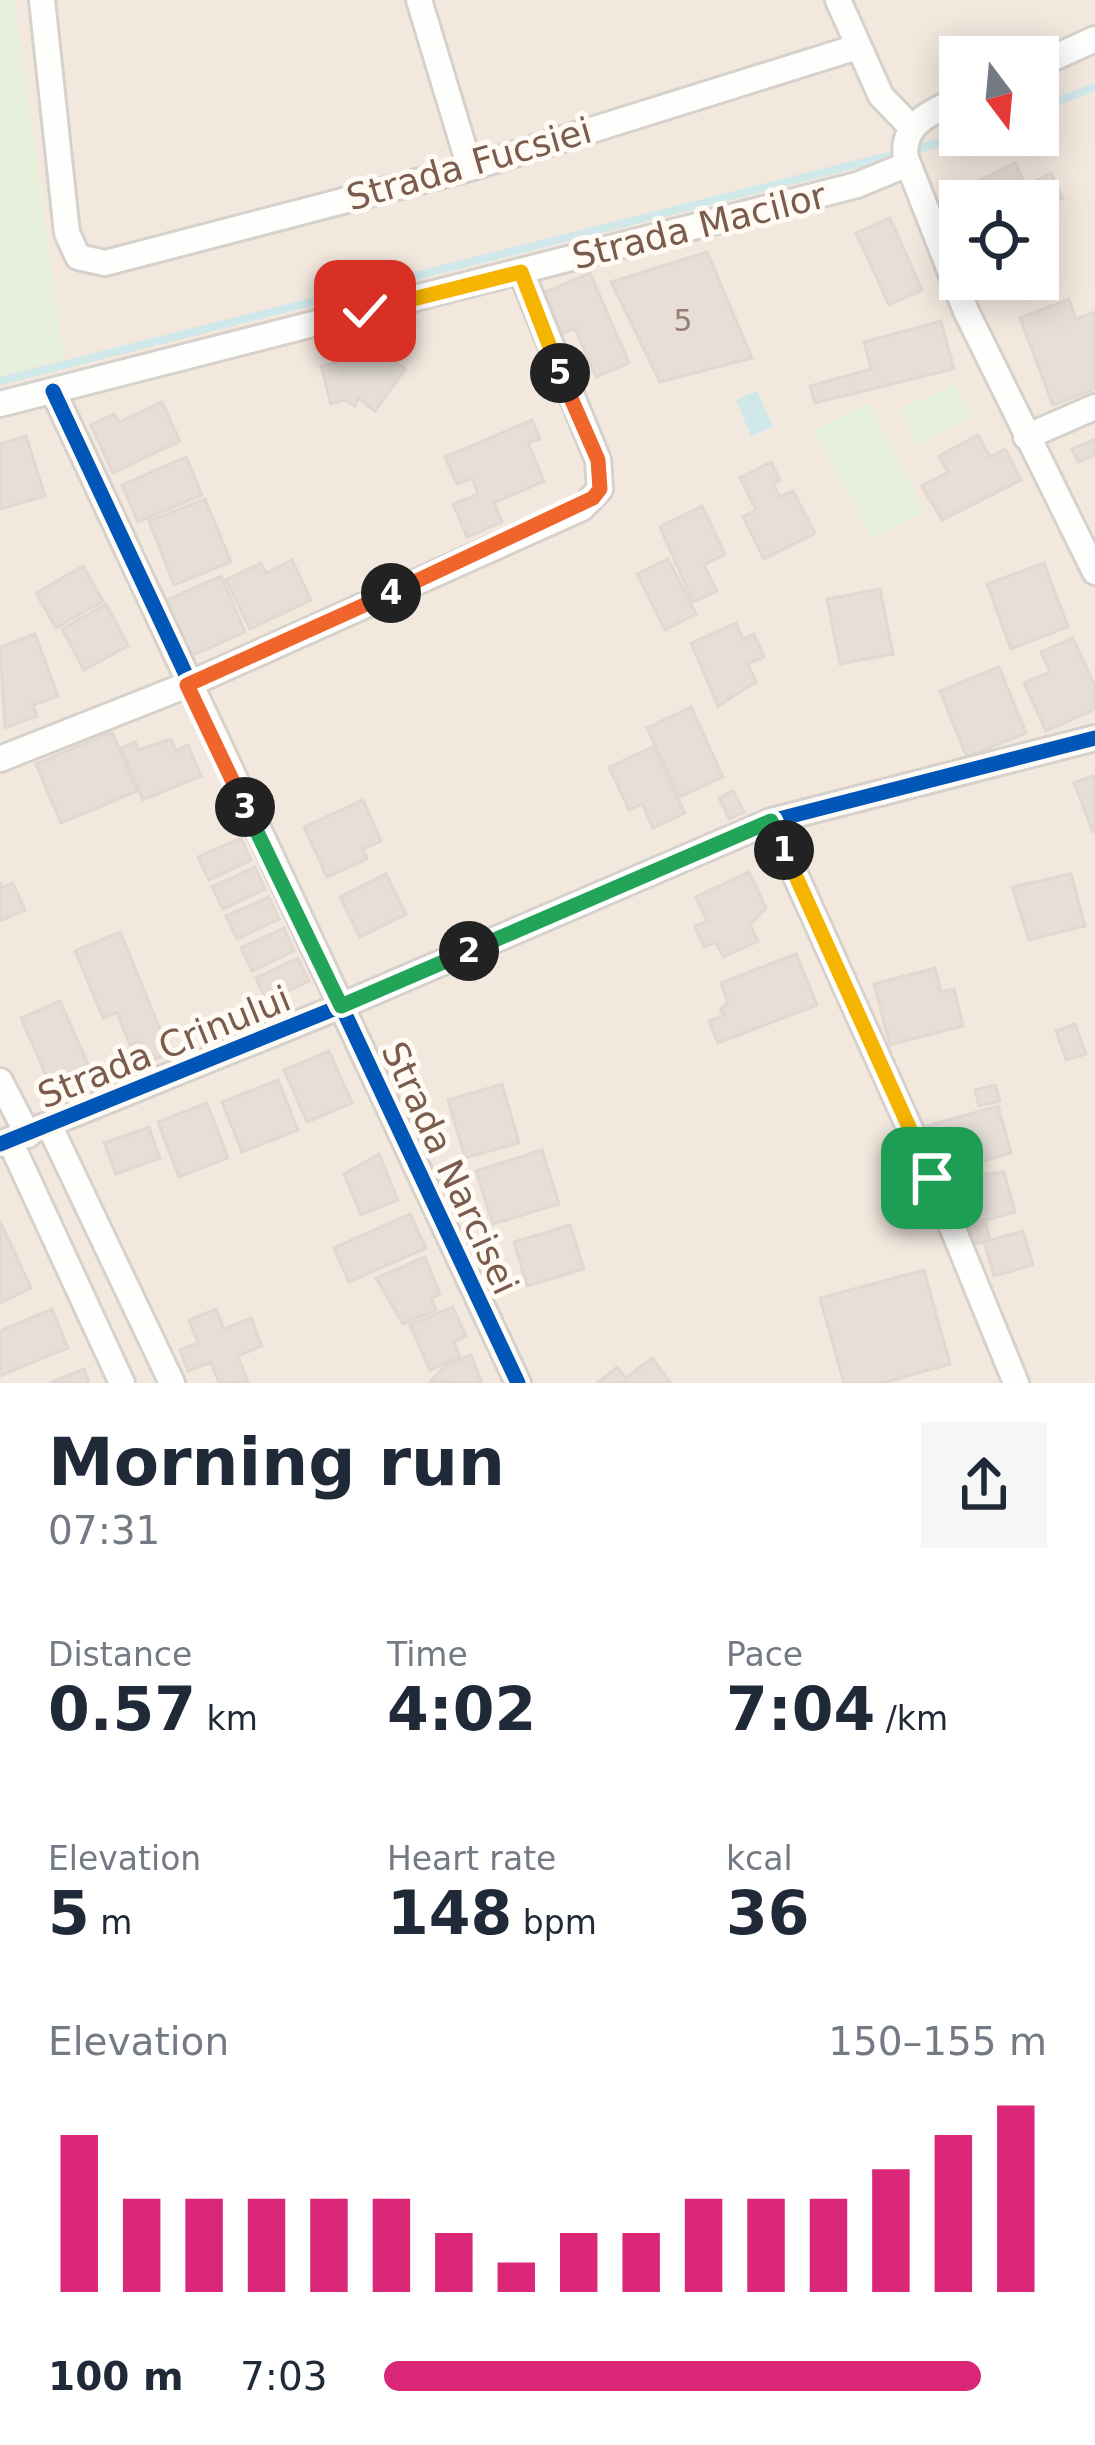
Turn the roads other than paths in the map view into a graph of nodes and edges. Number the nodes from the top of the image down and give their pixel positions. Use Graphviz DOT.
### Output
graph roads {
  1 [pos="42,0"];
  2 [pos="419,0"];
  3 [pos="838,0"];
  4 [pos="1095,40"];
  5 [pos="856,47"];
  6 [pos="1059,56"];
  7 [pos="939,119"];
  8 [pos="907,149"];
  9 [pos="470,168"];
  10 [pos="521,272"];
  11 [pos="53,391"];
  12 [pos="0,404"];
  13 [pos="1095,406"];
  14 [pos="1026,437"];
  15 [pos="1095,572"];
  16 [pos="187,685"];
  17 [pos="1095,738"];
  18 [pos="0,759"];
  19 [pos="771,821"];
  20 [pos="341,1006"];
  21 [pos="0,1081"];
  22 [pos="22,1137"];
  23 [pos="122,1383"];
  24 [pos="172,1383"];
  25 [pos="518,1383"];
  26 [pos="1016,1383"];
  1 -- 9 [label="street, Strada Fucsiei"];
  2 -- 9 [label="street"];
  3 -- 5 [label="street"];
  4 -- 6 [label="street"];
  5 -- 8 [label="street"];
  5 -- 9 [label="street, Strada Fucsiei"];
  7 -- 8 [label="street, Strada Macilor"];
  8 -- 10 [label="street, Strada Macilor"];
  8 -- 14 [label="street"];
  10 -- 11 [label="street, Strada Macilor"];
  10 -- 16 [label="street"];
  11 -- 12 [label="street, Strada Macilor"];
  11 -- 16 [label="street, Strada Narcisei"];
  13 -- 14 [label="street"];
  14 -- 15 [label="street"];
  16 -- 18 [label="street"];
  16 -- 20 [label="street, Strada Narcisei"];
  17 -- 19 [label="street, Strada Crinului"];
  19 -- 20 [label="street, Strada Crinului"];
  19 -- 26 [label="street"];
  20 -- 22 [label="street, Strada Crinului"];
  20 -- 25 [label="street, Strada Narcisei"];
  21 -- 22 [label="street"];
  22 -- 23 [label="street"];
  22 -- 24 [label="street"];
}
